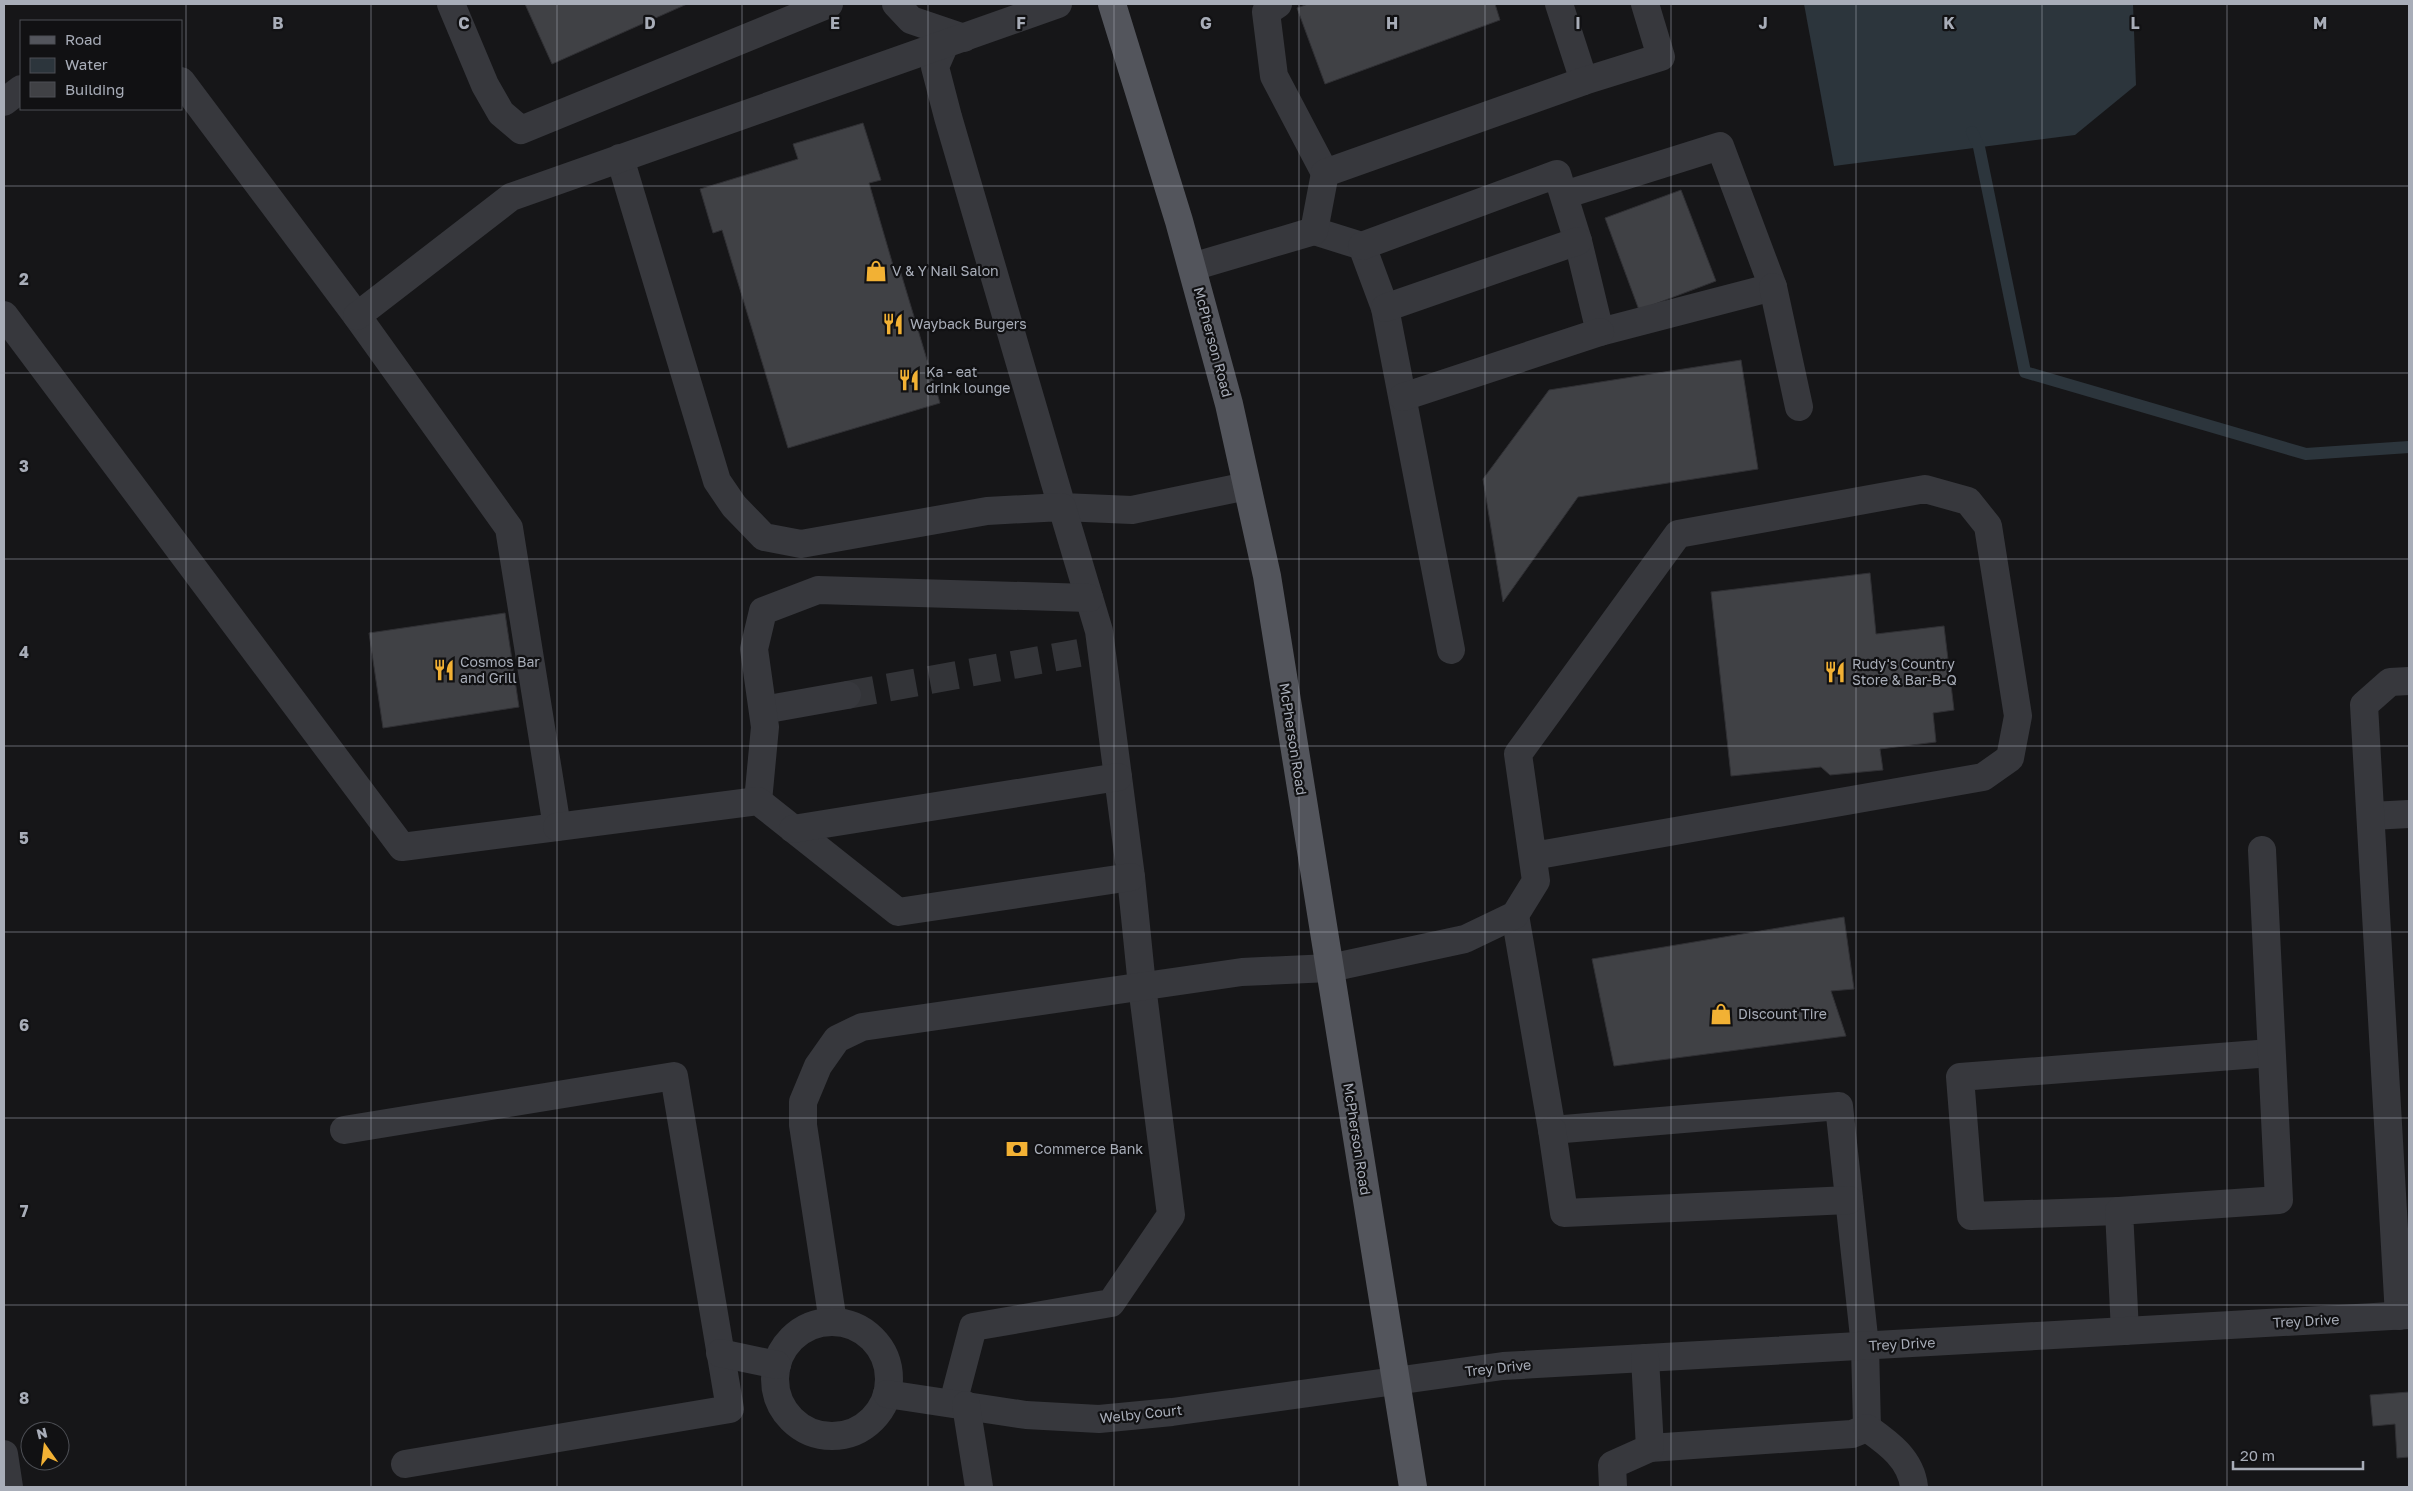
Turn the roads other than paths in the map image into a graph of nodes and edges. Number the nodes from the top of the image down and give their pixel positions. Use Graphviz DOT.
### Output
graph roads {
  1 [pos="451,4"];
  2 [pos="829,4"];
  3 [pos="896,4"];
  4 [pos="1058,4"];
  5 [pos="1112,4"];
  6 [pos="1278,4"];
  7 [pos="1559,4"];
  8 [pos="1645,4"];
  9 [pos="955,41"];
  10 [pos="1584,81"];
  11 [pos="182,82"];
  12 [pos="20,90"];
  13 [pos="4,102"];
  14 [pos="620,158"];
  15 [pos="1325,173"];
  16 [pos="1564,195"];
  17 [pos="1314,231"];
  18 [pos="1578,242"];
  19 [pos="1362,246"];
  20 [pos="1192,267"];
  21 [pos="1773,287"];
  22 [pos="1385,308"];
  23 [pos="4,315"];
  24 [pos="357,316"];
  25 [pos="1600,332"];
  26 [pos="1403,397"];
  27 [pos="1799,407"];
  28 [pos="1247,486"];
  29 [pos="1062,507"];
  30 [pos="1089,598"];
  31 [pos="1451,650"];
  32 [pos="2409,682"];
  33 [pos="848,695"];
  34 [pos="763,710"];
  35 [pos="1118,777"];
  36 [pos="758,801"];
  37 [pos="2409,814"];
  38 [pos="2371,816"];
  39 [pos="557,827"];
  40 [pos="793,829"];
  41 [pos="2262,850"];
  42 [pos="1532,856"];
  43 [pos="1131,877"];
  44 [pos="1515,915"];
  45 [pos="1330,968"];
  46 [pos="1142,986"];
  47 [pos="2271,1052"];
  48 [pos="344,1130"];
  49 [pos="1552,1130"];
  50 [pos="2400,1161"];
  51 [pos="1849,1200"];
  52 [pos="2119,1211"];
  53 [pos="2404,1315"];
  54 [pos="833,1322"];
  55 [pos="2125,1331"];
  56 [pos="1865,1346"];
  57 [pos="720,1353"];
  58 [pos="1645,1358"];
  59 [pos="777,1365"];
  60 [pos="1396,1380"];
  61 [pos="887,1394"];
  62 [pos="959,1404"];
  63 [pos="1867,1428"];
  64 [pos="1650,1448"];
  65 [pos="4,1454"];
  66 [pos="405,1464"];
  67 [pos="9,1487"];
  68 [pos="979,1487"];
  69 [pos="1413,1487"];
  70 [pos="1614,1487"];
  71 [pos="1914,1487"];
  1 -- 2 [label="street"];
  3 -- 9 [label="street"];
  4 -- 9 [label="street"];
  5 -- 20 [label="main road, McPherson Road"];
  6 -- 15 [label="street"];
  7 -- 10 [label="street"];
  8 -- 10 [label="street"];
  9 -- 14 [label="street"];
  9 -- 29 [label="street"];
  10 -- 15 [label="street"];
  11 -- 24 [label="street"];
  12 -- 13 [label="street"];
  14 -- 24 [label="street"];
  14 -- 29 [label="street"];
  15 -- 17 [label="street"];
  16 -- 18 [label="street"];
  16 -- 19 [label="street"];
  16 -- 21 [label="street"];
  17 -- 19 [label="street"];
  17 -- 20 [label="street"];
  18 -- 22 [label="street"];
  18 -- 25 [label="street"];
  19 -- 22 [label="street"];
  20 -- 28 [label="main road, McPherson Road"];
  21 -- 25 [label="street"];
  21 -- 27 [label="street"];
  22 -- 26 [label="street"];
  23 -- 39 [label="street"];
  24 -- 39 [label="street"];
  25 -- 26 [label="street"];
  26 -- 31 [label="street"];
  28 -- 29 [label="street"];
  28 -- 45 [label="main road, McPherson Road"];
  29 -- 30 [label="street"];
  30 -- 34 [label="street"];
  30 -- 35 [label="street"];
  32 -- 38 [label="street"];
  33 -- 34 [label="street"];
  34 -- 36 [label="street"];
  35 -- 40 [label="street"];
  35 -- 43 [label="street"];
  36 -- 39 [label="street"];
  36 -- 40 [label="street"];
  37 -- 38 [label="street"];
  38 -- 50 [label="street"];
  40 -- 43 [label="street"];
  41 -- 47 [label="street"];
  42 -- 42 [label="street"];
  42 -- 44 [label="street"];
  43 -- 46 [label="street"];
  44 -- 45 [label="street"];
  44 -- 49 [label="street"];
  45 -- 46 [label="street"];
  45 -- 60 [label="main road, McPherson Road"];
  46 -- 54 [label="street"];
  46 -- 62 [label="street"];
  47 -- 52 [label="street"];
  47 -- 52 [label="street"];
  48 -- 57 [label="street"];
  49 -- 51 [label="street"];
  49 -- 51 [label="street"];
  50 -- 53 [label="street"];
  51 -- 56 [label="street"];
  52 -- 55 [label="street"];
  53 -- 55 [label="street, Trey Drive"];
  54 -- 59 [label="street"];
  54 -- 61 [label="street"];
  55 -- 56 [label="street, Trey Drive"];
  56 -- 58 [label="street, Trey Drive"];
  56 -- 63 [label="street"];
  57 -- 59 [label="street"];
  57 -- 66 [label="street"];
  58 -- 60 [label="street, Trey Drive"];
  58 -- 64 [label="street"];
  59 -- 61 [label="street"];
  60 -- 62 [label="street, Welby Court"];
  60 -- 69 [label="main road, McPherson Road"];
  61 -- 62 [label="street, Welby Court"];
  62 -- 68 [label="street"];
  63 -- 64 [label="street"];
  63 -- 71 [label="street"];
  64 -- 70 [label="street"];
  65 -- 67 [label="street"];
}
